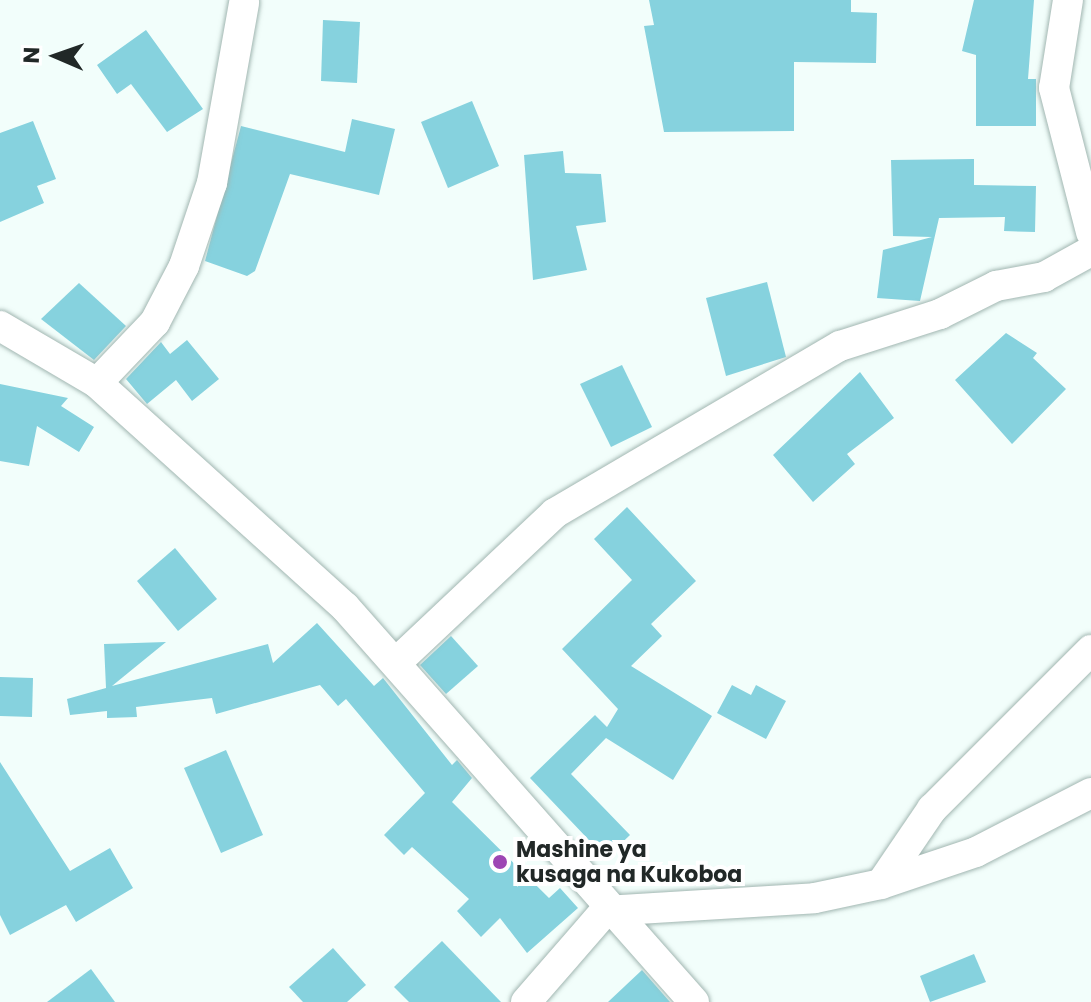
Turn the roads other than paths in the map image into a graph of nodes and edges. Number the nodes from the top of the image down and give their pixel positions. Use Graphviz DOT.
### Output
graph roads {
  1 [pos="1068,0"];
  2 [pos="244,3"];
  3 [pos="1091,232"];
  4 [pos="1091,251"];
  5 [pos="0,326"];
  6 [pos="97,383"];
  7 [pos="1091,650"];
  8 [pos="399,660"];
  9 [pos="1091,793"];
  10 [pos="881,884"];
  11 [pos="605,911"];
  12 [pos="526,1002"];
  13 [pos="694,1002"];
  1 -- 3 [label="street"];
  2 -- 6 [label="street"];
  4 -- 8 [label="street"];
  5 -- 6 [label="street"];
  6 -- 8 [label="street"];
  7 -- 10 [label="street"];
  8 -- 11 [label="street"];
  9 -- 10 [label="street"];
  10 -- 11 [label="street"];
  11 -- 12 [label="street"];
  11 -- 13 [label="street"];
}
